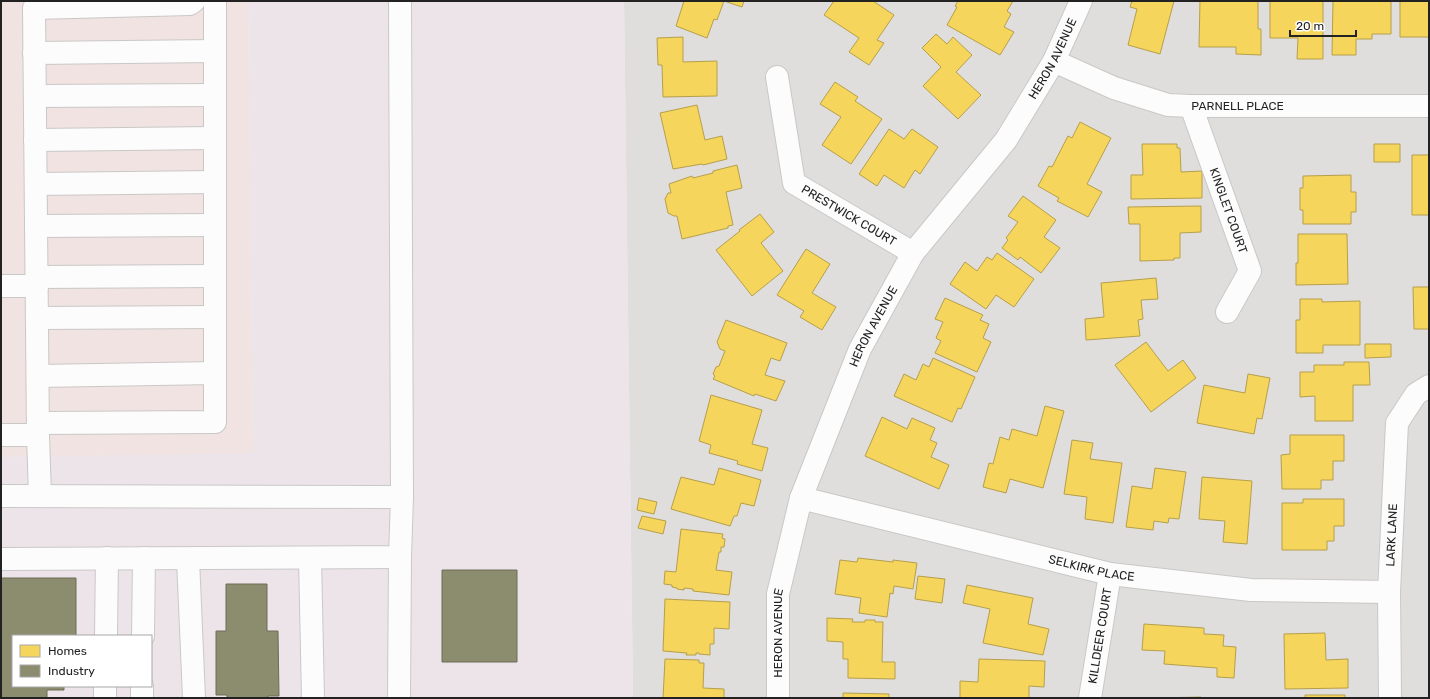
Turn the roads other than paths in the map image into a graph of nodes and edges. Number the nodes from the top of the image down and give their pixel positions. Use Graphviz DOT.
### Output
graph roads {
  1 [pos="194,1"];
  2 [pos="215,1"];
  3 [pos="400,1"];
  4 [pos="1081,1"];
  5 [pos="215,51"];
  6 [pos="34,52"];
  7 [pos="1054,61"];
  8 [pos="777,77"];
  9 [pos="215,95"];
  10 [pos="35,96"];
  11 [pos="1191,106"];
  12 [pos="1429,106"];
  13 [pos="215,138"];
  14 [pos="35,140"];
  15 [pos="215,182"];
  16 [pos="36,184"];
  17 [pos="215,225"];
  18 [pos="36,226"];
  19 [pos="913,253"];
  20 [pos="215,276"];
  21 [pos="37,281"];
  22 [pos="1,286"];
  23 [pos="1227,312"];
  24 [pos="215,317"];
  25 [pos="37,318"];
  26 [pos="215,373"];
  27 [pos="38,376"];
  28 [pos="1429,386"];
  29 [pos="38,429"];
  30 [pos="1,435"];
  31 [pos="1,496"];
  32 [pos="40,496"];
  33 [pos="402,497"];
  34 [pos="801,498"];
  35 [pos="400,557"];
  36 [pos="107,558"];
  37 [pos="144,558"];
  38 [pos="310,558"];
  39 [pos="1,559"];
  40 [pos="188,559"];
  41 [pos="1110,574"];
  42 [pos="1389,592"];
  43 [pos="106,635"];
  44 [pos="143,635"];
  45 [pos="105,687"];
  46 [pos="142,687"];
  47 [pos="105,698"];
  48 [pos="142,698"];
  49 [pos="194,698"];
  50 [pos="313,698"];
  51 [pos="399,698"];
  52 [pos="778,698"];
  53 [pos="1090,698"];
  54 [pos="1390,698"];
  1 -- 6 [label="street"];
  2 -- 5 [label="street"];
  3 -- 33 [label="street"];
  4 -- 7 [label="street, HERON AVENUE"];
  5 -- 6 [label="street"];
  5 -- 9 [label="street"];
  6 -- 10 [label="street"];
  7 -- 11 [label="street, PARNELL PLACE"];
  7 -- 19 [label="street, HERON AVENUE"];
  8 -- 19 [label="street, PRESTWICK COURT"];
  9 -- 10 [label="street"];
  9 -- 13 [label="street"];
  10 -- 14 [label="street"];
  11 -- 12 [label="street, PARNELL PLACE"];
  11 -- 23 [label="street, KINGLET COURT"];
  13 -- 14 [label="street"];
  13 -- 15 [label="street"];
  14 -- 16 [label="street"];
  15 -- 16 [label="street"];
  15 -- 17 [label="street"];
  16 -- 18 [label="street"];
  17 -- 18 [label="street"];
  17 -- 20 [label="street"];
  18 -- 21 [label="street"];
  19 -- 34 [label="street, HERON AVENUE"];
  20 -- 21 [label="street"];
  20 -- 24 [label="street"];
  21 -- 22 [label="street"];
  21 -- 25 [label="street"];
  24 -- 25 [label="street"];
  24 -- 26 [label="street"];
  25 -- 27 [label="street"];
  26 -- 27 [label="street"];
  26 -- 29 [label="street"];
  27 -- 29 [label="street"];
  28 -- 42 [label="street, LARK LANE"];
  29 -- 30 [label="street"];
  29 -- 32 [label="street"];
  31 -- 32 [label="street"];
  32 -- 33 [label="street"];
  33 -- 35 [label="street"];
  34 -- 41 [label="street, SELKIRK PLACE"];
  34 -- 52 [label="street, HERON AVENUE"];
  35 -- 38 [label="street"];
  35 -- 51 [label="street"];
  36 -- 37 [label="street"];
  36 -- 39 [label="street"];
  36 -- 43 [label="street"];
  37 -- 40 [label="street"];
  37 -- 44 [label="street"];
  38 -- 40 [label="street"];
  38 -- 50 [label="street"];
  40 -- 49 [label="street"];
  41 -- 42 [label="street, SELKIRK PLACE"];
  41 -- 53 [label="street, KILLDEER COURT"];
  42 -- 54 [label="street, LARK LANE"];
  45 -- 47 [label="street"];
  46 -- 48 [label="street"];
}
